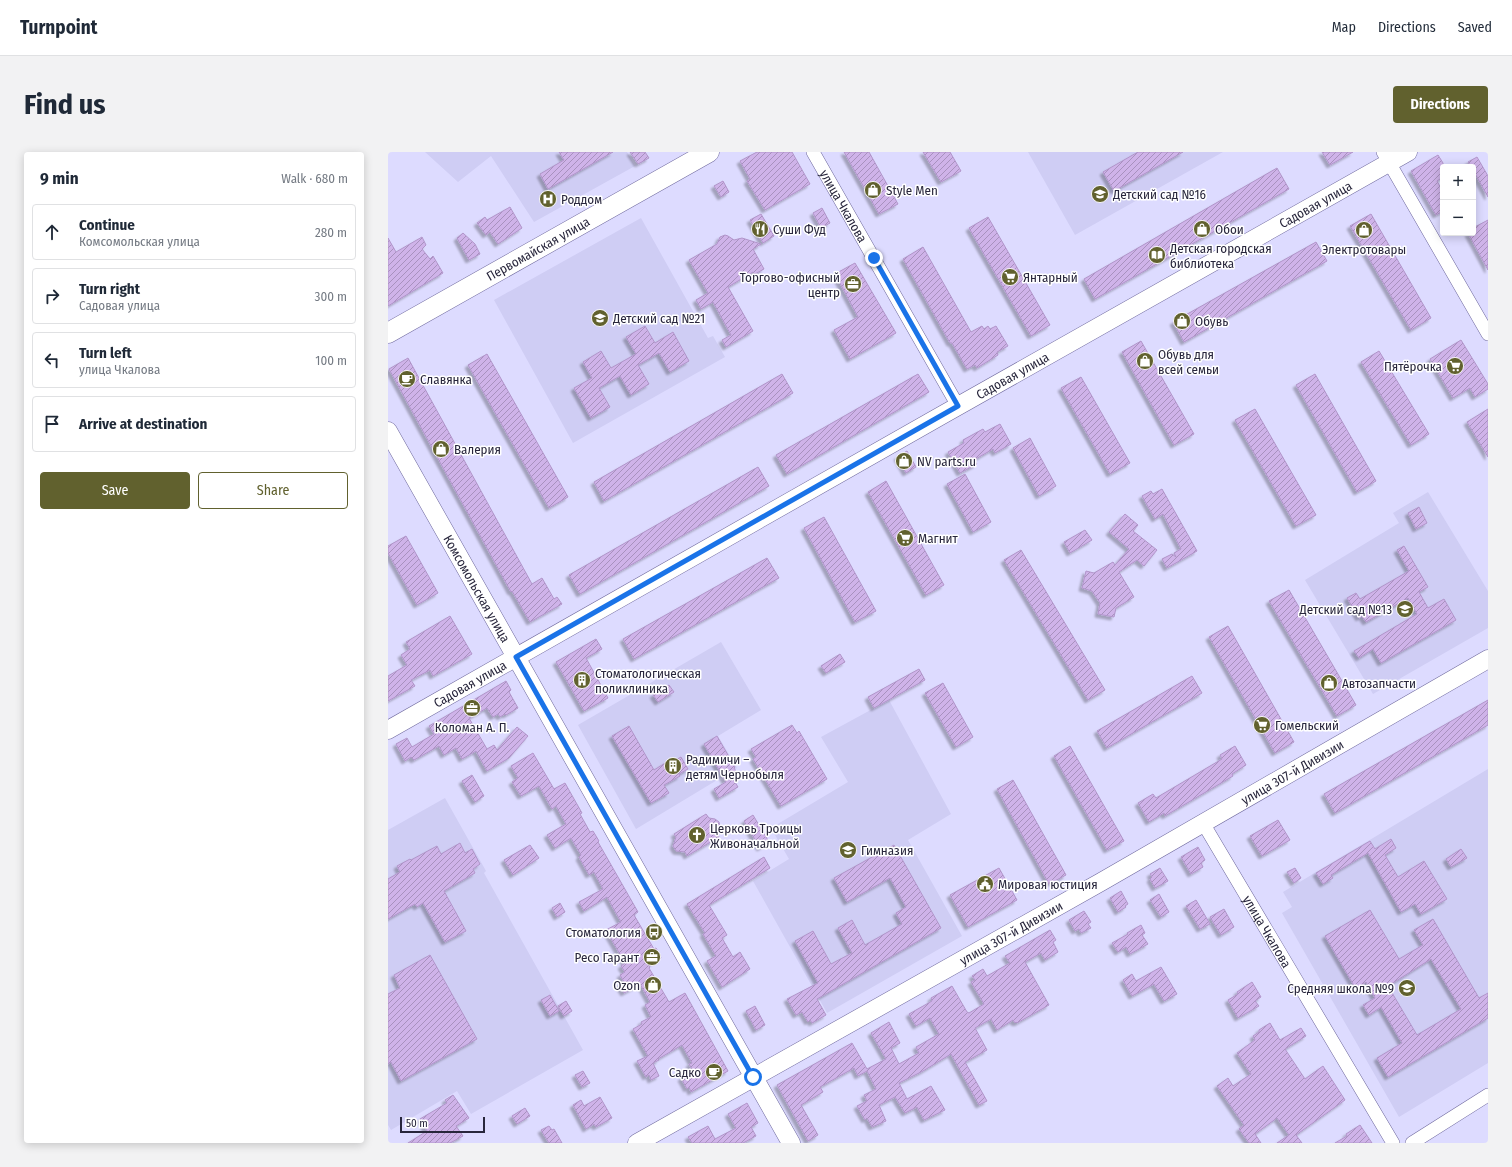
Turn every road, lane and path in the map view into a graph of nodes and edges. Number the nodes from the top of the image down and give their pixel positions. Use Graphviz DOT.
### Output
graph roads {
  1 [pos="709,152"];
  2 [pos="814,152"];
  3 [pos="1408,152"];
  4 [pos="1386,157"];
  5 [pos="388,333"];
  6 [pos="1488,334"];
  7 [pos="958,406"];
  8 [pos="388,431"];
  9 [pos="516,657"];
  10 [pos="1488,659"];
  11 [pos="388,730"];
  12 [pos="1203,823"];
  13 [pos="753,1077"];
  14 [pos="1488,1095"];
  15 [pos="637,1143"];
  16 [pos="791,1143"];
  17 [pos="1393,1143"];
  18 [pos="1412,1143"];
  1 -- 5 [label="main road, Первомайская улица"];
  2 -- 7 [label="street, улица Чкалова"];
  3 -- 4 [label="street, Садовая улица"];
  4 -- 6 [label="street"];
  4 -- 7 [label="street, Садовая улица"];
  7 -- 9 [label="street, Садовая улица"];
  8 -- 9 [label="street, Комсомольская улица"];
  9 -- 11 [label="street, Садовая улица"];
  9 -- 13 [label="street, Комсомольская улица"];
  10 -- 12 [label="street, улица 307-й Дивизии"];
  12 -- 13 [label="street, улица 307-й Дивизии"];
  12 -- 17 [label="street, улица Чкалова"];
  13 -- 15 [label="street, улица 307-й Дивизии"];
  13 -- 16 [label="street, Комсомольская улица"];
  14 -- 18 [label="street"];
}
